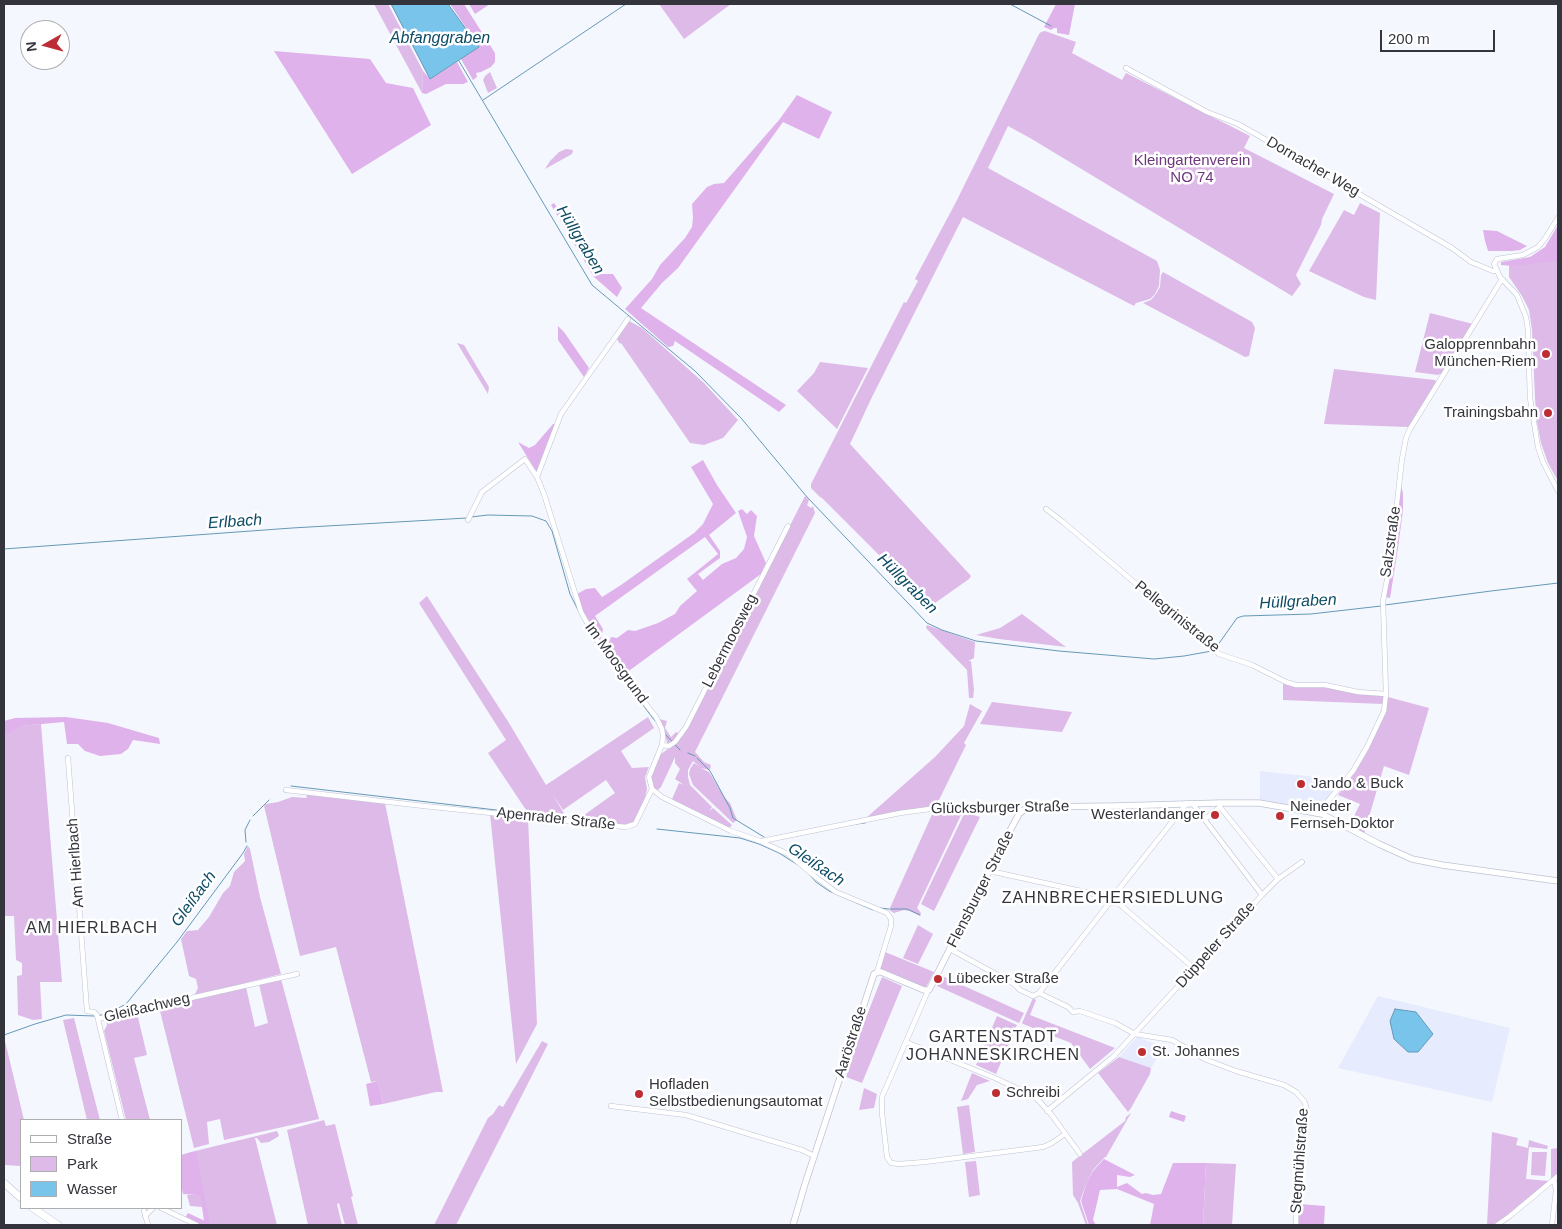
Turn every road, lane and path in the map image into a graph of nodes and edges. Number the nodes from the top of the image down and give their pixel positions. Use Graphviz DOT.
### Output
graph roads {
  1 [pos="1126,68"];
  2 [pos="1558,218"];
  3 [pos="1497,271"];
  4 [pos="1502,279"];
  5 [pos="628,320"];
  6 [pos="537,477"];
  7 [pos="1558,492"];
  8 [pos="1046,509"];
  9 [pos="468,520"];
  10 [pos="788,526"];
  11 [pos="1386,694"];
  12 [pos="662,745"];
  13 [pos="68,758"];
  14 [pos="652,789"];
  15 [pos="286,790"];
  16 [pos="1190,803"];
  17 [pos="1220,805"];
  18 [pos="1022,811"];
  19 [pos="1318,812"];
  20 [pos="1203,818"];
  21 [pos="760,841"];
  22 [pos="1302,862"];
  23 [pos="990,870"];
  24 [pos="1278,879"];
  25 [pos="1558,881"];
  26 [pos="1116,894"];
  27 [pos="1262,895"];
  28 [pos="1109,900"];
  29 [pos="1117,902"];
  30 [pos="950,949"];
  31 [pos="1195,968"];
  32 [pos="877,972"];
  33 [pos="297,974"];
  34 [pos="927,991"];
  35 [pos="1039,993"];
  36 [pos="97,1017"];
  37 [pos="1135,1034"];
  38 [pos="906,1042"];
  39 [pos="611,1106"];
  40 [pos="1047,1111"];
  41 [pos="122,1119"];
  42 [pos="1065,1134"];
  43 [pos="1080,1154"];
  44 [pos="814,1156"];
  45 [pos="1556,1178"];
  46 [pos="4,1183"];
  47 [pos="20,1197"];
  48 [pos="34,1209"];
  49 [pos="152,1209"];
  50 [pos="163,1209"];
  51 [pos="58,1225"];
  52 [pos="148,1225"];
  53 [pos="197,1225"];
  54 [pos="793,1225"];
  55 [pos="1296,1225"];
  56 [pos="1497,1225"];
  57 [pos="1552,1225"];
  1 -- 3 [label="street, Dornacher Weg"];
  2 -- 3 [label="street"];
  3 -- 4 [label="street"];
  4 -- 7 [label="street"];
  4 -- 11 [label="street, Salzstraße"];
  5 -- 6 [label="street"];
  6 -- 9 [label="street, Im Moosgrund"];
  6 -- 12 [label="street, Im Moosgrund"];
  8 -- 11 [label="street, Pellegrinistraße"];
  10 -- 12 [label="street, Lebermoosweg"];
  11 -- 19 [label="street, Salzstraße"];
  12 -- 14 [label="street"];
  13 -- 36 [label="street, Am Hierlbach"];
  14 -- 15 [label="street, Apenrader Straße"];
  14 -- 21 [label="street"];
  16 -- 17 [label="street, Glücksburger Straße"];
  16 -- 18 [label="street, Glücksburger Straße"];
  16 -- 20 [label="street"];
  16 -- 26 [label="street"];
  17 -- 19 [label="street, Glücksburger Straße"];
  17 -- 20 [label="street"];
  17 -- 24 [label="street"];
  18 -- 21 [label="street, Glücksburger Straße"];
  18 -- 23 [label="street, Flensburger Straße"];
  19 -- 25 [label="street, Glücksburger Straße"];
  20 -- 27 [label="street"];
  21 -- 32 [label="street, Aaröstraße"];
  22 -- 24 [label="street, Düppeler Straße"];
  23 -- 28 [label="street"];
  23 -- 30 [label="street, Flensburger Straße"];
  24 -- 27 [label="street, Düppeler Straße"];
  26 -- 28 [label="street"];
  26 -- 29 [label="street"];
  27 -- 31 [label="street, Düppeler Straße"];
  28 -- 29 [label="street"];
  28 -- 35 [label="street"];
  29 -- 31 [label="street"];
  30 -- 34 [label="street, Flensburger Straße"];
  30 -- 35 [label="street"];
  31 -- 37 [label="street, Düppeler Straße"];
  32 -- 34 [label="street"];
  32 -- 44 [label="street, Aaröstraße"];
  33 -- 36 [label="street, Gleißachweg"];
  34 -- 38 [label="street, Flensburger Straße"];
  35 -- 37 [label="street"];
  36 -- 41 [label="street, Gleißachweg"];
  37 -- 40 [label="street, Düppeler Straße"];
  37 -- 55 [label="street, Stegmühlstraße"];
  38 -- 40 [label="street"];
  38 -- 42 [label="street, Flensburger Straße"];
  39 -- 44 [label="street"];
  40 -- 42 [label="street"];
  42 -- 43 [label="street"];
  44 -- 54 [label="street, Aaröstraße"];
  45 -- 56 [label="street"];
  45 -- 57 [label="street"];
  46 -- 47 [label="main road"];
  48 -- 51 [label="main road"];
  49 -- 52 [label="street"];
  50 -- 53 [label="street"];
}
